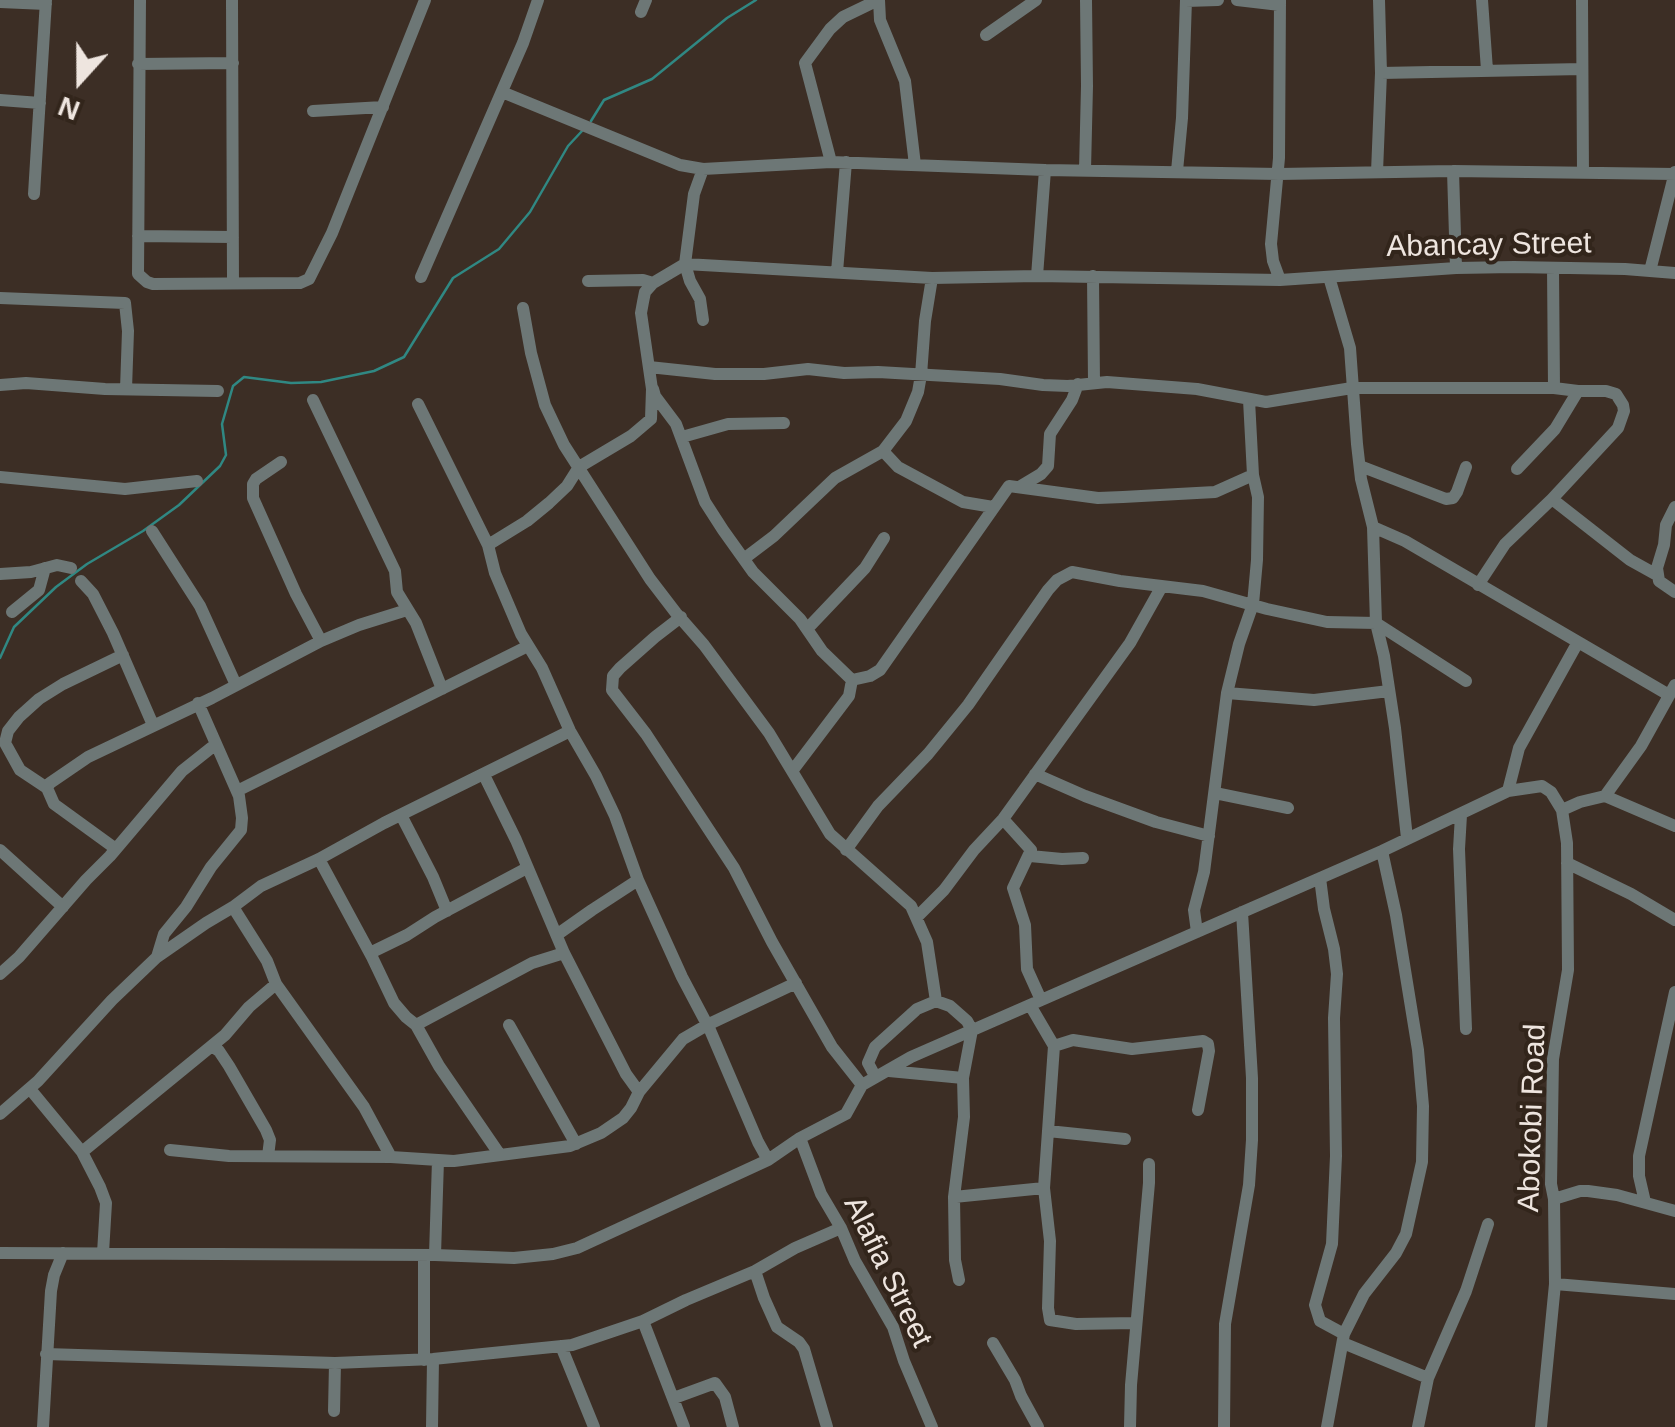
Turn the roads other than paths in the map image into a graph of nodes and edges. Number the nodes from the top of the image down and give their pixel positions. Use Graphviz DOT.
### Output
graph roads {
  1 [pos="140,0"];
  2 [pos="232,0"];
  3 [pos="425,0"];
  4 [pos="538,0"];
  5 [pos="878,0"];
  6 [pos="1036,0"];
  7 [pos="1086,0"];
  8 [pos="1186,0"];
  9 [pos="1218,0"];
  10 [pos="1238,0"];
  11 [pos="1379,0"];
  12 [pos="1482,0"];
  13 [pos="1582,0"];
  14 [pos="0,2"];
  15 [pos="46,2"];
  16 [pos="1280,3"];
  17 [pos="986,36"];
  18 [pos="233,63"];
  19 [pos="138,64"];
  20 [pos="1582,69"];
  21 [pos="1487,70"];
  22 [pos="1380,73"];
  23 [pos="502,92"];
  24 [pos="0,100"];
  25 [pos="40,104"];
  26 [pos="384,107"];
  27 [pos="312,111"];
  28 [pos="839,162"];
  29 [pos="914,165"];
  30 [pos="703,169"];
  31 [pos="1045,170"];
  32 [pos="1085,170"];
  33 [pos="1453,171"];
  34 [pos="1177,172"];
  35 [pos="1377,172"];
  36 [pos="1583,173"];
  37 [pos="1675,173"];
  38 [pos="1279,174"];
  39 [pos="34,194"];
  40 [pos="138,236"];
  41 [pos="233,237"];
  42 [pos="685,264"];
  43 [pos="1456,268"];
  44 [pos="1553,268"];
  45 [pos="1650,271"];
  46 [pos="838,272"];
  47 [pos="1675,273"];
  48 [pos="1037,276"];
  49 [pos="1093,276"];
  50 [pos="421,277"];
  51 [pos="1329,277"];
  52 [pos="932,278"];
  53 [pos="1280,280"];
  54 [pos="233,282"];
  55 [pos="588,282"];
  56 [pos="653,283"];
  57 [pos="0,298"];
  58 [pos="523,308"];
  59 [pos="703,320"];
  60 [pos="650,367"];
  61 [pos="922,376"];
  62 [pos="1094,383"];
  63 [pos="1078,384"];
  64 [pos="0,385"];
  65 [pos="652,388"];
  66 [pos="1352,388"];
  67 [pos="1554,388"];
  68 [pos="126,389"];
  69 [pos="1578,391"];
  70 [pos="218,392"];
  71 [pos="313,400"];
  72 [pos="1249,400"];
  73 [pos="418,404"];
  74 [pos="784,423"];
  75 [pos="682,437"];
  76 [pos="883,450"];
  77 [pos="281,462"];
  78 [pos="1360,466"];
  79 [pos="1466,466"];
  80 [pos="579,467"];
  81 [pos="1517,469"];
  82 [pos="1253,475"];
  83 [pos="0,477"];
  84 [pos="197,480"];
  85 [pos="1021,486"];
  86 [pos="1552,499"];
  87 [pos="993,507"];
  88 [pos="1675,507"];
  89 [pos="1373,527"];
  90 [pos="152,531"];
  91 [pos="884,538"];
  92 [pos="488,545"];
  93 [pos="745,558"];
  94 [pos="45,568"];
  95 [pos="71,568"];
  96 [pos="0,574"];
  97 [pos="1658,578"];
  98 [pos="81,581"];
  99 [pos="1478,585"];
  100 [pos="1162,586"];
  101 [pos="1675,592"];
  102 [pos="1254,604"];
  103 [pos="406,610"];
  104 [pos="12,612"];
  105 [pos="681,617"];
  106 [pos="1376,623"];
  107 [pos="808,629"];
  108 [pos="322,640"];
  109 [pos="1578,642"];
  110 [pos="528,646"];
  111 [pos="122,654"];
  112 [pos="852,680"];
  113 [pos="1466,681"];
  114 [pos="236,685"];
  115 [pos="442,689"];
  116 [pos="1388,690"];
  117 [pos="1672,690"];
  118 [pos="1227,693"];
  119 [pos="198,704"];
  120 [pos="153,725"];
  121 [pos="570,731"];
  122 [pos="216,744"];
  123 [pos="794,770"];
  124 [pos="1036,774"];
  125 [pos="484,775"];
  126 [pos="47,788"];
  127 [pos="236,791"];
  128 [pos="1508,792"];
  129 [pos="1216,793"];
  130 [pos="1605,796"];
  131 [pos="1288,808"];
  132 [pos="1562,810"];
  133 [pos="401,815"];
  134 [pos="1460,815"];
  135 [pos="1003,819"];
  136 [pos="1675,826"];
  137 [pos="1209,836"];
  138 [pos="1407,838"];
  139 [pos="116,849"];
  140 [pos="0,850"];
  141 [pos="846,850"];
  142 [pos="1382,850"];
  143 [pos="1030,856"];
  144 [pos="1083,858"];
  145 [pos="320,859"];
  146 [pos="1567,862"];
  147 [pos="527,868"];
  148 [pos="1320,878"];
  149 [pos="638,880"];
  150 [pos="64,907"];
  151 [pos="233,908"];
  152 [pos="447,910"];
  153 [pos="1242,912"];
  154 [pos="918,917"];
  155 [pos="1675,920"];
  156 [pos="1197,932"];
  157 [pos="558,934"];
  158 [pos="370,953"];
  159 [pos="564,953"];
  160 [pos="157,957"];
  161 [pos="0,974"];
  162 [pos="796,982"];
  163 [pos="276,984"];
  164 [pos="1675,992"];
  165 [pos="936,1001"];
  166 [pos="1035,1002"];
  167 [pos="708,1024"];
  168 [pos="416,1025"];
  169 [pos="510,1025"];
  170 [pos="1466,1029"];
  171 [pos="972,1030"];
  172 [pos="212,1046"];
  173 [pos="1054,1046"];
  174 [pos="882,1073"];
  175 [pos="963,1078"];
  176 [pos="862,1085"];
  177 [pos="30,1090"];
  178 [pos="639,1092"];
  179 [pos="1198,1110"];
  180 [pos="0,1114"];
  181 [pos="1048,1130"];
  182 [pos="800,1138"];
  183 [pos="1125,1139"];
  184 [pos="576,1144"];
  185 [pos="170,1150"];
  186 [pos="82,1152"];
  187 [pos="500,1155"];
  188 [pos="268,1156"];
  189 [pos="391,1157"];
  190 [pos="438,1160"];
  191 [pos="768,1160"];
  192 [pos="1148,1164"];
  193 [pos="1044,1188"];
  194 [pos="954,1197"];
  195 [pos="1554,1199"];
  196 [pos="1645,1202"];
  197 [pos="1675,1211"];
  198 [pos="1488,1224"];
  199 [pos="841,1228"];
  200 [pos="0,1253"];
  201 [pos="103,1253"];
  202 [pos="62,1254"];
  203 [pos="430,1255"];
  204 [pos="756,1271"];
  205 [pos="959,1280"];
  206 [pos="1555,1284"];
  207 [pos="1675,1294"];
  208 [pos="642,1321"];
  209 [pos="1136,1323"];
  210 [pos="1344,1339"];
  211 [pos="993,1343"];
  212 [pos="561,1346"];
  213 [pos="46,1354"];
  214 [pos="428,1360"];
  215 [pos="335,1363"];
  216 [pos="1428,1378"];
  217 [pos="674,1398"];
  218 [pos="334,1411"];
  219 [pos="43,1427"];
  220 [pos="432,1427"];
  221 [pos="594,1427"];
  222 [pos="684,1427"];
  223 [pos="733,1427"];
  224 [pos="827,1427"];
  225 [pos="932,1427"];
  226 [pos="1038,1427"];
  227 [pos="1130,1427"];
  228 [pos="1224,1427"];
  229 [pos="1327,1427"];
  230 [pos="1418,1427"];
  231 [pos="1540,1427"];
  1 -- 19 [label="street"];
  2 -- 18 [label="street"];
  3 -- 26 [label="street"];
  4 -- 23 [label="street"];
  5 -- 28 [label="street"];
  5 -- 29 [label="street"];
  6 -- 17 [label="street"];
  7 -- 32 [label="street"];
  8 -- 9 [label="street"];
  8 -- 34 [label="street"];
  10 -- 16 [label="street"];
  11 -- 22 [label="street"];
  12 -- 21 [label="street"];
  13 -- 20 [label="street"];
  14 -- 15 [label="street"];
  15 -- 25 [label="street"];
  16 -- 38 [label="street"];
  18 -- 19 [label="street"];
  18 -- 41 [label="street"];
  19 -- 40 [label="street"];
  20 -- 21 [label="street"];
  20 -- 36 [label="street"];
  21 -- 22 [label="street"];
  22 -- 35 [label="street"];
  23 -- 30 [label="street"];
  23 -- 50 [label="street"];
  24 -- 25 [label="street"];
  25 -- 39 [label="street"];
  26 -- 27 [label="street"];
  26 -- 54 [label="street"];
  28 -- 29 [label="street"];
  28 -- 30 [label="street"];
  28 -- 46 [label="street"];
  29 -- 31 [label="street"];
  30 -- 42 [label="street"];
  31 -- 32 [label="street"];
  31 -- 48 [label="street"];
  32 -- 34 [label="street"];
  33 -- 35 [label="street"];
  33 -- 36 [label="street"];
  33 -- 43 [label="street"];
  34 -- 38 [label="street"];
  35 -- 38 [label="street"];
  36 -- 37 [label="street"];
  37 -- 45 [label="street"];
  38 -- 53 [label="street"];
  40 -- 41 [label="street"];
  40 -- 54 [label="street"];
  41 -- 54 [label="street"];
  42 -- 46 [label="street, Abancay Street"];
  42 -- 56 [label="street"];
  42 -- 59 [label="street"];
  43 -- 44 [label="street, Abancay Street"];
  43 -- 51 [label="street, Abancay Street"];
  44 -- 45 [label="street, Abancay Street"];
  44 -- 67 [label="street"];
  45 -- 47 [label="street, Abancay Street"];
  46 -- 52 [label="street, Abancay Street"];
  48 -- 49 [label="street, Abancay Street"];
  48 -- 52 [label="street, Abancay Street"];
  49 -- 53 [label="street, Abancay Street"];
  49 -- 62 [label="street"];
  51 -- 53 [label="street, Abancay Street"];
  51 -- 66 [label="street"];
  52 -- 61 [label="street"];
  55 -- 56 [label="street"];
  56 -- 60 [label="street"];
  57 -- 68 [label="street"];
  58 -- 80 [label="street"];
  60 -- 61 [label="street"];
  60 -- 65 [label="street"];
  61 -- 63 [label="street"];
  61 -- 76 [label="street"];
  62 -- 63 [label="street"];
  62 -- 72 [label="street"];
  63 -- 85 [label="street"];
  64 -- 68 [label="street"];
  65 -- 75 [label="street"];
  65 -- 80 [label="street"];
  66 -- 67 [label="street"];
  66 -- 72 [label="street"];
  66 -- 78 [label="street"];
  67 -- 69 [label="street"];
  68 -- 70 [label="street"];
  69 -- 81 [label="street"];
  69 -- 86 [label="street"];
  71 -- 103 [label="street"];
  72 -- 82 [label="street"];
  73 -- 92 [label="street"];
  74 -- 75 [label="street"];
  75 -- 93 [label="street"];
  76 -- 87 [label="street"];
  76 -- 93 [label="street"];
  77 -- 108 [label="street"];
  78 -- 79 [label="street"];
  78 -- 89 [label="street"];
  80 -- 92 [label="street"];
  80 -- 105 [label="street"];
  82 -- 85 [label="street"];
  82 -- 102 [label="street"];
  83 -- 84 [label="street"];
  85 -- 87 [label="street"];
  86 -- 97 [label="street"];
  86 -- 99 [label="street"];
  87 -- 112 [label="street"];
  88 -- 97 [label="street"];
  89 -- 99 [label="street"];
  89 -- 106 [label="street"];
  90 -- 114 [label="street"];
  91 -- 107 [label="street"];
  92 -- 110 [label="street"];
  93 -- 107 [label="street"];
  94 -- 95 [label="street"];
  94 -- 96 [label="street"];
  94 -- 104 [label="street"];
  97 -- 101 [label="street"];
  98 -- 111 [label="street"];
  99 -- 109 [label="street"];
  100 -- 102 [label="street"];
  100 -- 124 [label="street"];
  100 -- 141 [label="street"];
  102 -- 106 [label="street"];
  102 -- 118 [label="street"];
  103 -- 108 [label="street"];
  103 -- 115 [label="street"];
  105 -- 123 [label="street"];
  105 -- 162 [label="street"];
  106 -- 113 [label="street"];
  106 -- 116 [label="street"];
  107 -- 112 [label="street"];
  108 -- 114 [label="street"];
  109 -- 117 [label="street"];
  109 -- 128 [label="street"];
  110 -- 115 [label="street"];
  110 -- 121 [label="street"];
  111 -- 120 [label="street"];
  111 -- 126 [label="street"];
  112 -- 123 [label="street"];
  114 -- 119 [label="street"];
  115 -- 127 [label="street"];
  116 -- 118 [label="street"];
  116 -- 138 [label="street"];
  117 -- 130 [label="street"];
  118 -- 129 [label="street"];
  119 -- 120 [label="street"];
  119 -- 122 [label="street"];
  120 -- 126 [label="street"];
  121 -- 125 [label="street"];
  121 -- 149 [label="street"];
  122 -- 127 [label="street"];
  122 -- 139 [label="street"];
  123 -- 141 [label="street"];
  124 -- 135 [label="street"];
  124 -- 137 [label="street"];
  125 -- 133 [label="street"];
  125 -- 147 [label="street"];
  126 -- 139 [label="street"];
  127 -- 160 [label="street"];
  128 -- 132 [label="street"];
  128 -- 134 [label="street"];
  129 -- 131 [label="street"];
  129 -- 137 [label="street"];
  130 -- 132 [label="street"];
  130 -- 136 [label="street"];
  132 -- 146 [label="street, Abokobi Road"];
  133 -- 145 [label="street"];
  133 -- 152 [label="street"];
  134 -- 138 [label="street"];
  134 -- 170 [label="street"];
  135 -- 143 [label="street"];
  135 -- 154 [label="street"];
  137 -- 156 [label="street"];
  138 -- 142 [label="street"];
  139 -- 150 [label="street"];
  140 -- 150 [label="street"];
  141 -- 154 [label="street"];
  142 -- 148 [label="street"];
  142 -- 210 [label="street"];
  143 -- 144 [label="street"];
  143 -- 166 [label="street"];
  145 -- 151 [label="street"];
  145 -- 158 [label="street"];
  146 -- 155 [label="street"];
  146 -- 195 [label="street, Abokobi Road"];
  147 -- 152 [label="street"];
  147 -- 157 [label="street"];
  148 -- 153 [label="street"];
  148 -- 210 [label="street"];
  149 -- 157 [label="street"];
  149 -- 167 [label="street"];
  150 -- 161 [label="street"];
  151 -- 160 [label="street"];
  151 -- 163 [label="street"];
  152 -- 158 [label="street"];
  153 -- 156 [label="street"];
  153 -- 228 [label="street"];
  154 -- 165 [label="street"];
  156 -- 166 [label="street"];
  157 -- 159 [label="street"];
  158 -- 168 [label="street"];
  159 -- 168 [label="street"];
  159 -- 178 [label="street"];
  160 -- 177 [label="street"];
  162 -- 167 [label="street"];
  162 -- 176 [label="street"];
  163 -- 172 [label="street"];
  163 -- 189 [label="street"];
  164 -- 196 [label="street"];
  165 -- 171 [label="street"];
  165 -- 174 [label="street"];
  166 -- 171 [label="street"];
  166 -- 173 [label="street"];
  167 -- 178 [label="street"];
  167 -- 191 [label="street"];
  168 -- 187 [label="street"];
  169 -- 184 [label="street"];
  171 -- 174 [label="street"];
  171 -- 175 [label="street"];
  172 -- 186 [label="street"];
  172 -- 188 [label="street"];
  173 -- 179 [label="street"];
  173 -- 181 [label="street"];
  174 -- 175 [label="street"];
  174 -- 176 [label="street"];
  175 -- 194 [label="street"];
  176 -- 182 [label="street"];
  177 -- 180 [label="street"];
  177 -- 186 [label="street"];
  178 -- 184 [label="street"];
  181 -- 183 [label="street"];
  181 -- 193 [label="street"];
  182 -- 191 [label="street"];
  182 -- 199 [label="street, Alafia Street"];
  184 -- 187 [label="street"];
  185 -- 188 [label="street"];
  186 -- 201 [label="street"];
  187 -- 190 [label="street"];
  188 -- 189 [label="street"];
  189 -- 190 [label="street"];
  190 -- 203 [label="street"];
  191 -- 203 [label="street"];
  192 -- 209 [label="street"];
  193 -- 194 [label="street"];
  193 -- 209 [label="street"];
  194 -- 205 [label="street"];
  195 -- 196 [label="street"];
  195 -- 206 [label="street, Abokobi Road"];
  196 -- 197 [label="street"];
  198 -- 216 [label="street"];
  199 -- 204 [label="street"];
  199 -- 225 [label="street, Alafia Street"];
  200 -- 202 [label="street"];
  201 -- 202 [label="street"];
  201 -- 203 [label="street"];
  202 -- 213 [label="street"];
  203 -- 214 [label="street"];
  204 -- 208 [label="street"];
  204 -- 224 [label="street"];
  206 -- 207 [label="street"];
  206 -- 231 [label="street, Abokobi Road"];
  208 -- 212 [label="street"];
  208 -- 217 [label="street"];
  209 -- 227 [label="street"];
  210 -- 216 [label="street"];
  210 -- 229 [label="street"];
  211 -- 226 [label="street"];
  212 -- 214 [label="street"];
  212 -- 221 [label="street"];
  213 -- 215 [label="street"];
  213 -- 219 [label="street"];
  214 -- 215 [label="street"];
  214 -- 220 [label="street"];
  215 -- 218 [label="street"];
  216 -- 230 [label="street"];
  217 -- 222 [label="street"];
  217 -- 223 [label="street"];
}
